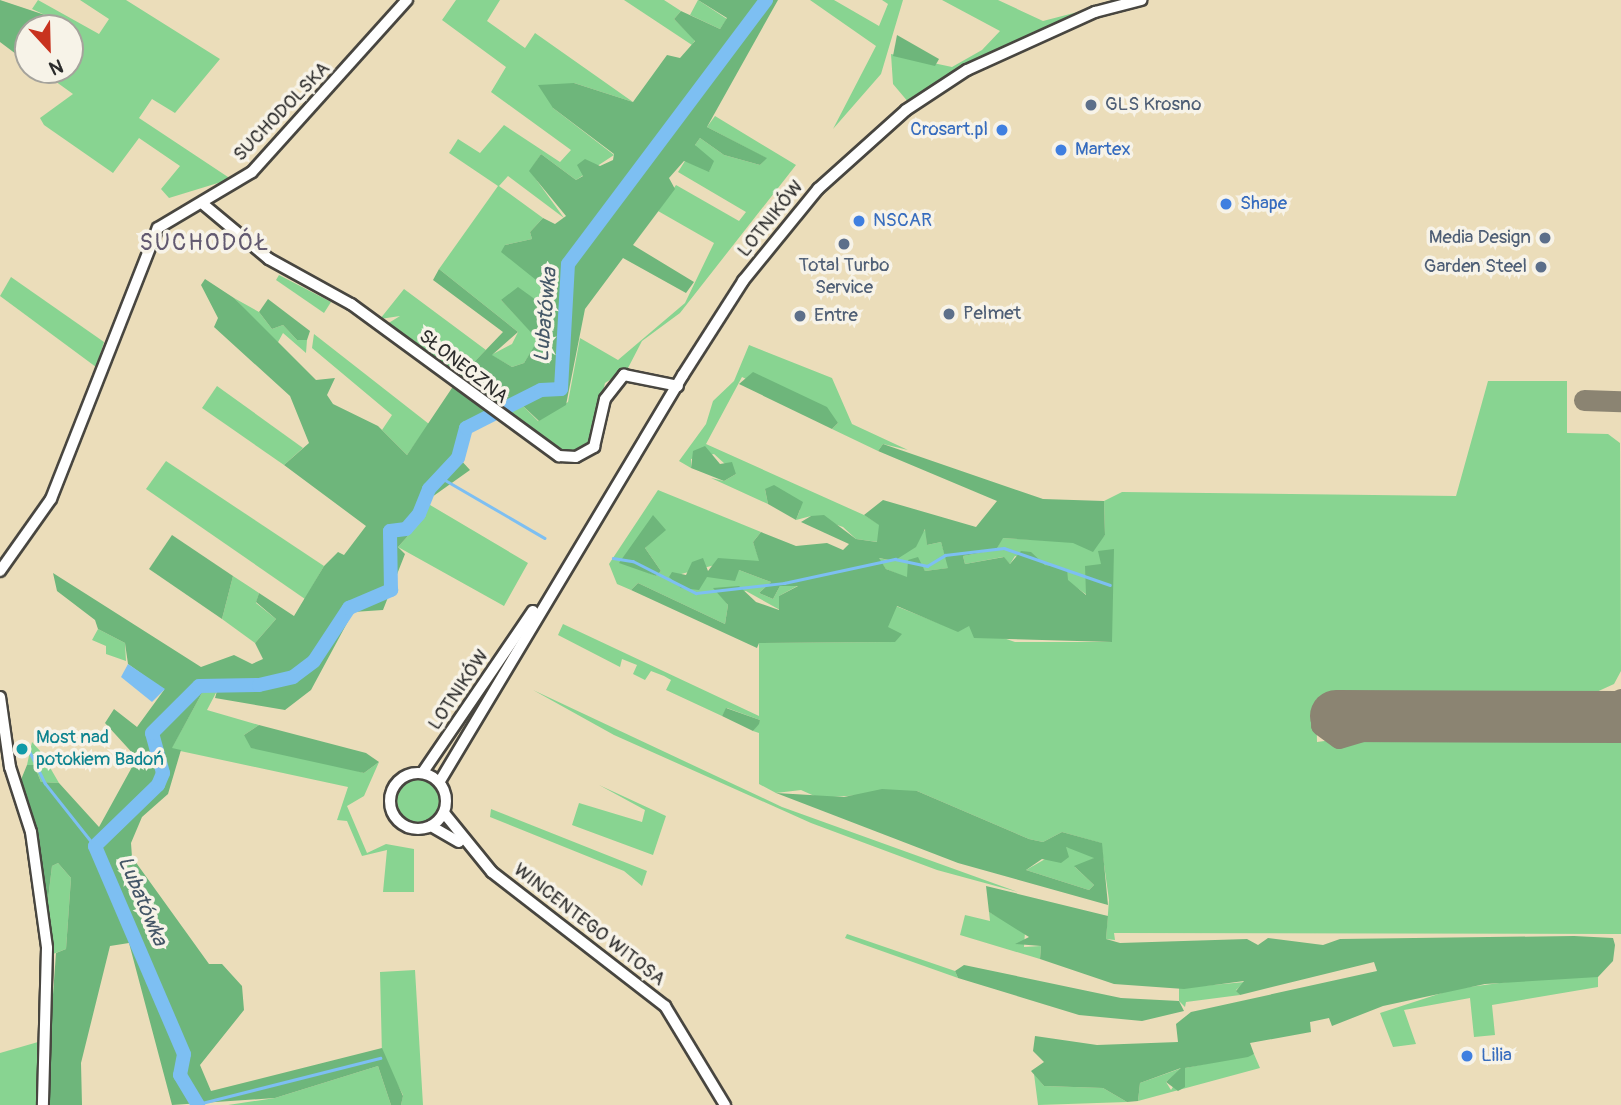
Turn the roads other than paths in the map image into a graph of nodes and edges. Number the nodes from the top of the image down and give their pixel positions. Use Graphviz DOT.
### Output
graph roads {
  1 [pos="407,0"];
  2 [pos="1141,0"];
  3 [pos="203,204"];
  4 [pos="678,386"];
  5 [pos="0,571"];
  6 [pos="549,593"];
  7 [pos="0,697"];
  8 [pos="423,772"];
  9 [pos="440,781"];
  10 [pos="444,813"];
  11 [pos="431,826"];
  12 [pos="470,849"];
  13 [pos="43,1105"];
  14 [pos="725,1105"];
  1 -- 3 [label="street, SUCHODOLSKA"];
  2 -- 4 [label="street, LOTNIKÓW"];
  3 -- 4 [label="street, SŁONECZNA"];
  3 -- 5 [label="street, SUCHODOLSKA"];
  4 -- 6 [label="street, LOTNIKÓW"];
  6 -- 8 [label="street, LOTNIKÓW"];
  6 -- 9 [label="street, LOTNIKÓW"];
  7 -- 13 [label="street"];
  8 -- 9 [label="street"];
  8 -- 11 [label="street"];
  9 -- 10 [label="street"];
  10 -- 11 [label="street"];
  10 -- 12 [label="street, WINCENTEGO WITOSA"];
  11 -- 12 [label="street, WINCENTEGO WITOSA"];
  12 -- 14 [label="street, WINCENTEGO WITOSA"];
}
